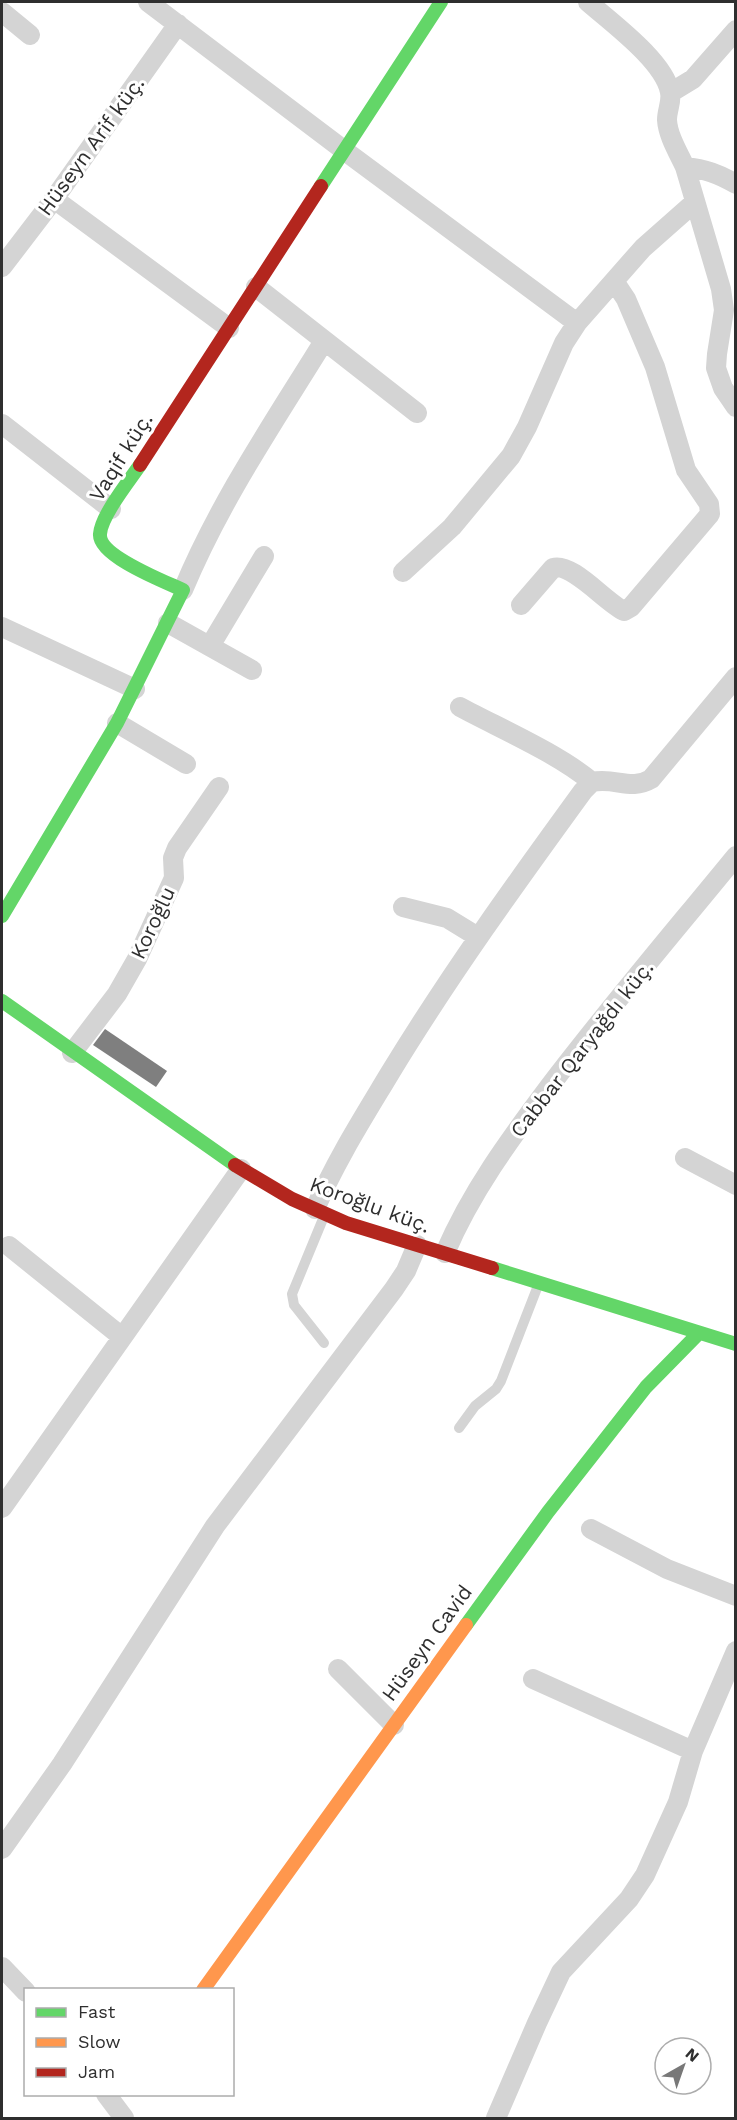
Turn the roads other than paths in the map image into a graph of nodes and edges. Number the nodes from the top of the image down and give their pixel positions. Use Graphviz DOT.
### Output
graph roads {
  1 [pos="148,2"];
  2 [pos="441,2"];
  3 [pos="588,2"];
  4 [pos="2,12"];
  5 [pos="178,24"];
  6 [pos="735,30"];
  7 [pos="30,35"];
  8 [pos="670,93"];
  9 [pos="345,151"];
  10 [pos="685,167"];
  11 [pos="735,184"];
  12 [pos="54,199"];
  13 [pos="695,202"];
  14 [pos="2,267"];
  15 [pos="614,281"];
  16 [pos="256,287"];
  17 [pos="577,323"];
  18 [pos="229,328"];
  19 [pos="324,341"];
  20 [pos="735,407"];
  21 [pos="417,413"];
  22 [pos="2,424"];
  23 [pos="111,509"];
  24 [pos="264,556"];
  25 [pos="402,572"];
  26 [pos="183,590"];
  27 [pos="521,604"];
  28 [pos="168,624"];
  29 [pos="2,627"];
  30 [pos="210,646"];
  31 [pos="252,670"];
  32 [pos="735,677"];
  33 [pos="135,688"];
  34 [pos="460,707"];
  35 [pos="117,723"];
  36 [pos="186,764"];
  37 [pos="592,782"];
  38 [pos="219,788"];
  39 [pos="735,856"];
  40 [pos="403,907"];
  41 [pos="2,916"];
  42 [pos="478,937"];
  43 [pos="2,1001"];
  44 [pos="72,1053"];
  45 [pos="685,1158"];
  46 [pos="241,1169"];
  47 [pos="735,1185"];
  48 [pos="320,1211"];
  49 [pos="417,1245"];
  50 [pos="9,1246"];
  51 [pos="445,1252"];
  52 [pos="539,1282"];
  53 [pos="699,1333"];
  54 [pos="122,1337"];
  55 [pos="324,1343"];
  56 [pos="735,1344"];
  57 [pos="459,1428"];
  58 [pos="2,1508"];
  59 [pos="591,1529"];
  60 [pos="735,1596"];
  61 [pos="735,1651"];
  62 [pos="338,1669"];
  63 [pos="533,1679"];
  64 [pos="394,1725"];
  65 [pos="693,1751"];
  66 [pos="2,1849"];
  67 [pos="2,1967"];
  68 [pos="204,1988"];
  69 [pos="24,1990"];
  70 [pos="108,2096"];
  71 [pos="124,2118"];
  72 [pos="496,2118"];
  1 -- 5 [label="street"];
  2 -- 9 [label="street, Vaqif küç."];
  3 -- 8 [label="street"];
  4 -- 7 [label="street"];
  5 -- 9 [label="street"];
  5 -- 12 [label="street, Hüseyn Arif küç."];
  6 -- 8 [label="street"];
  8 -- 10 [label="street"];
  9 -- 16 [label="street, Vaqif küç."];
  9 -- 17 [label="street"];
  10 -- 11 [label="street"];
  10 -- 13 [label="street"];
  12 -- 14 [label="street, Hüseyn Arif küç."];
  12 -- 18 [label="street"];
  13 -- 15 [label="street"];
  13 -- 20 [label="street"];
  15 -- 17 [label="street"];
  15 -- 27 [label="street"];
  16 -- 18 [label="street, Vaqif küç."];
  16 -- 19 [label="street"];
  17 -- 25 [label="street"];
  18 -- 23 [label="street, Vaqif küç."];
  19 -- 21 [label="street"];
  19 -- 26 [label="street"];
  22 -- 23 [label="street"];
  23 -- 26 [label="street, Vaqif küç."];
  24 -- 30 [label="street"];
  26 -- 28 [label="street"];
  28 -- 30 [label="street"];
  28 -- 33 [label="street"];
  29 -- 33 [label="street"];
  30 -- 31 [label="street"];
  32 -- 37 [label="street"];
  33 -- 35 [label="street"];
  34 -- 37 [label="street"];
  35 -- 36 [label="street"];
  35 -- 41 [label="street"];
  37 -- 42 [label="street"];
  38 -- 44 [label="street, Koroğlu"];
  39 -- 51 [label="street, Cabbar Qaryağdı küç."];
  40 -- 42 [label="street"];
  42 -- 48 [label="street"];
  43 -- 44 [label="street, Koroğlu küç."];
  44 -- 46 [label="street, Koroğlu küç."];
  45 -- 47 [label="street"];
  46 -- 48 [label="street, Koroğlu küç."];
  46 -- 54 [label="street"];
  48 -- 49 [label="street, Koroğlu küç."];
  48 -- 55 [label="lane"];
  49 -- 51 [label="street, Koroğlu küç."];
  49 -- 66 [label="street"];
  50 -- 54 [label="street"];
  51 -- 52 [label="street, Koroğlu küç."];
  52 -- 53 [label="street, Koroğlu küç."];
  52 -- 57 [label="lane"];
  53 -- 56 [label="street, Koroğlu küç."];
  53 -- 64 [label="street, Hüseyn Cavid"];
  54 -- 58 [label="street"];
  59 -- 60 [label="street"];
  61 -- 65 [label="street"];
  62 -- 64 [label="street"];
  63 -- 65 [label="street"];
  64 -- 68 [label="street, Hüseyn Cavid"];
  65 -- 72 [label="street"];
  67 -- 69 [label="street"];
  70 -- 71 [label="street"];
}
